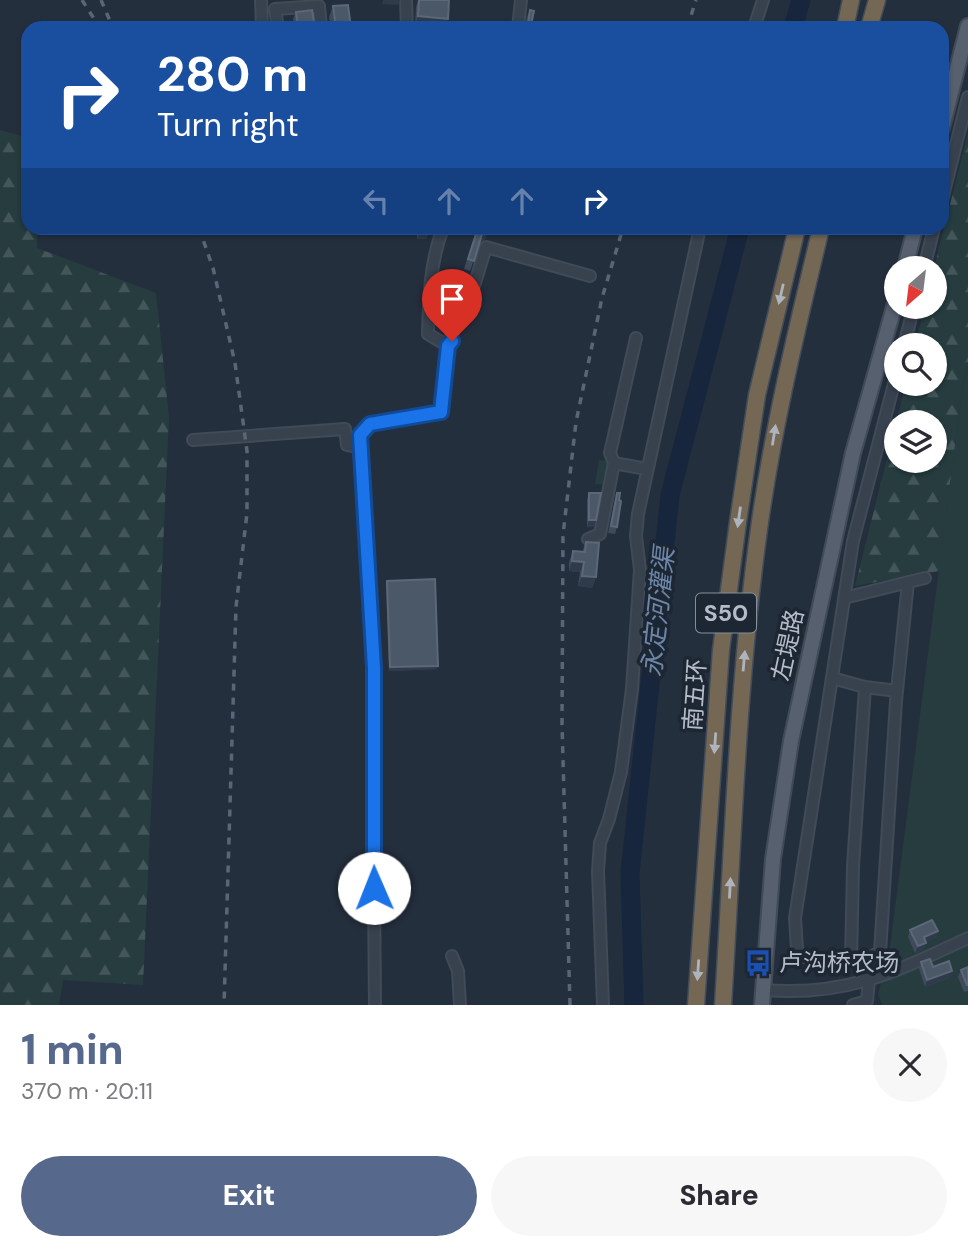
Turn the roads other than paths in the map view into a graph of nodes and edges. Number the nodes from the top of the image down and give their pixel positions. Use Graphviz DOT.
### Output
graph roads {
  1 [pos="261,0"];
  2 [pos="406,0"];
  3 [pos="521,0"];
  4 [pos="763,0"];
  5 [pos="851,0"];
  6 [pos="877,0"];
  7 [pos="321,3"];
  8 [pos="262,21"];
  9 [pos="277,21"];
  10 [pos="321,21"];
  11 [pos="407,21"];
  12 [pos="519,21"];
  13 [pos="756,21"];
  14 [pos="846,21"];
  15 [pos="871,21"];
  16 [pos="968,26"];
  17 [pos="968,97"];
  18 [pos="949,101"];
  19 [pos="949,172"];
  20 [pos="440,235"];
  21 [pos="698,235"];
  22 [pos="795,235"];
  23 [pos="819,235"];
  24 [pos="913,235"];
  25 [pos="932,235"];
  26 [pos="908,256"];
  27 [pos="927,256"];
  28 [pos="590,276"];
  29 [pos="891,319"];
  30 [pos="636,338"];
  31 [pos="448,346"];
  32 [pos="891,396"];
  33 [pos="193,440"];
  34 [pos="360,447"];
  35 [pos="614,463"];
  36 [pos="647,470"];
  37 [pos="588,539"];
  38 [pos="925,578"];
  39 [pos="908,582"];
  40 [pos="844,598"];
  41 [pos="832,678"];
  42 [pos="865,687"];
  43 [pos="897,691"];
  44 [pos="968,938"];
  45 [pos="452,956"];
  46 [pos="855,962"];
  47 [pos="869,981"];
  48 [pos="762,998"];
  49 [pos="375,1005"];
  50 [pos="460,1005"];
  51 [pos="603,1005"];
  52 [pos="696,1005"];
  53 [pos="723,1005"];
  54 [pos="853,1005"];
  1 -- 8 [label="street"];
  2 -- 11 [label="street"];
  3 -- 12 [label="street"];
  4 -- 13 [label="street"];
  5 -- 14 [label="highway"];
  6 -- 15 [label="highway"];
  7 -- 9 [label="street"];
  7 -- 10 [label="street"];
  16 -- 18 [label="main road"];
  17 -- 19 [label="street"];
  20 -- 31 [label="street"];
  21 -- 36 [label="street"];
  22 -- 52 [label="highway, 南五环 / S50, one-way"];
  53 -- 23 [label="highway, 南五环 / S50, one-way"];
  24 -- 26 [label="main road"];
  25 -- 27 [label="street"];
  28 -- 31 [label="street"];
  29 -- 48 [label="main road, 左堤路"];
  30 -- 35 [label="street"];
  31 -- 34 [label="street"];
  32 -- 40 [label="street"];
  33 -- 34 [label="street"];
  34 -- 49 [label="street"];
  35 -- 36 [label="street"];
  35 -- 37 [label="street"];
  36 -- 51 [label="street"];
  38 -- 39 [label="street"];
  39 -- 40 [label="street"];
  39 -- 43 [label="street"];
  40 -- 41 [label="street"];
  41 -- 42 [label="street"];
  41 -- 46 [label="street"];
  42 -- 43 [label="street"];
  42 -- 46 [label="street"];
  43 -- 46 [label="street"];
  44 -- 47 [label="street"];
  45 -- 50 [label="street"];
  46 -- 47 [label="street"];
  47 -- 48 [label="street"];
  47 -- 54 [label="street"];
}
